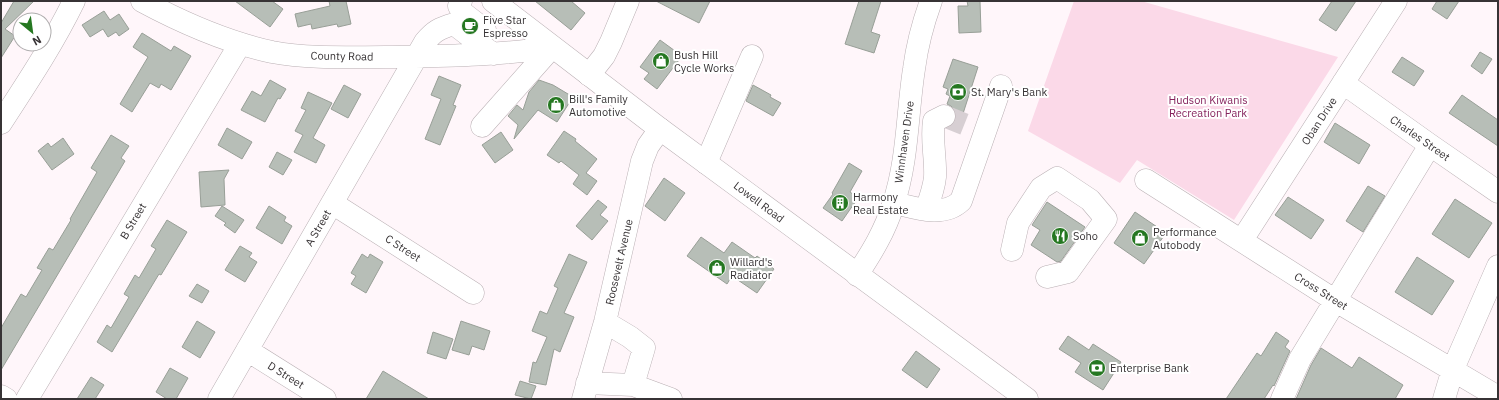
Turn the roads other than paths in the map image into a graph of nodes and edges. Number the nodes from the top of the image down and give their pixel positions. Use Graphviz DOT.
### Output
graph roads {
  1 [pos="74,1"];
  2 [pos="142,1"];
  3 [pos="447,1"];
  4 [pos="462,1"];
  5 [pos="493,1"];
  6 [pos="628,1"];
  7 [pos="931,1"];
  8 [pos="1396,1"];
  9 [pos="454,24"];
  10 [pos="240,44"];
  11 [pos="552,47"];
  12 [pos="503,53"];
  13 [pos="417,56"];
  14 [pos="752,56"];
  15 [pos="589,75"];
  16 [pos="1343,83"];
  17 [pos="1001,86"];
  18 [pos="944,116"];
  19 [pos="1,123"];
  20 [pos="482,126"];
  21 [pos="660,129"];
  22 [pos="1430,145"];
  23 [pos="706,163"];
  24 [pos="1146,180"];
  25 [pos="1498,192"];
  26 [pos="332,203"];
  27 [pos="894,203"];
  28 [pos="926,210"];
  29 [pos="1242,240"];
  30 [pos="1012,250"];
  31 [pos="1498,266"];
  32 [pos="857,275"];
  33 [pos="1047,277"];
  34 [pos="473,293"];
  35 [pos="1336,301"];
  36 [pos="605,322"];
  37 [pos="247,350"];
  38 [pos="1453,369"];
  39 [pos="633,385"];
  40 [pos="585,391"];
  41 [pos="1,396"];
  42 [pos="1498,397"];
  43 [pos="6,399"];
  44 [pos="27,399"];
  45 [pos="219,399"];
  46 [pos="326,399"];
  47 [pos="671,399"];
  48 [pos="1027,399"];
  49 [pos="1282,399"];
  50 [pos="1444,399"];
  1 -- 19 [label="street"];
  2 -- 10 [label="street, County Road"];
  3 -- 9 [label="street"];
  4 -- 12 [label="street"];
  5 -- 11 [label="street, Lowell Road"];
  6 -- 15 [label="street"];
  7 -- 27 [label="street, Winnhaven Drive"];
  8 -- 16 [label="street, Oban Drive"];
  9 -- 12 [label="street"];
  9 -- 13 [label="street, A Street"];
  10 -- 13 [label="street, County Road"];
  10 -- 44 [label="street, B Street"];
  11 -- 12 [label="street, County Road"];
  11 -- 15 [label="street, Lowell Road"];
  11 -- 20 [label="street"];
  12 -- 13 [label="street, County Road"];
  13 -- 26 [label="street, A Street"];
  14 -- 23 [label="street"];
  15 -- 21 [label="street, Lowell Road"];
  16 -- 22 [label="street, Charles Street"];
  16 -- 29 [label="street, Oban Drive"];
  17 -- 28 [label="street"];
  18 -- 28 [label="street"];
  21 -- 23 [label="street, Lowell Road"];
  21 -- 36 [label="street, Roosevelt Avenue"];
  22 -- 25 [label="street, Charles Street"];
  22 -- 35 [label="street"];
  23 -- 32 [label="street, Lowell Road"];
  24 -- 29 [label="street, Cross Street"];
  26 -- 34 [label="street, C Street"];
  26 -- 37 [label="street, A Street"];
  27 -- 28 [label="street"];
  27 -- 32 [label="street, Winnhaven Drive"];
  29 -- 35 [label="street, Cross Street"];
  30 -- 33 [label="street"];
  31 -- 38 [label="street"];
  32 -- 48 [label="street, Lowell Road"];
  35 -- 38 [label="street, Cross Street"];
  35 -- 49 [label="street"];
  36 -- 39 [label="street"];
  36 -- 40 [label="street, Roosevelt Avenue"];
  37 -- 45 [label="street, A Street"];
  37 -- 46 [label="street, D Street"];
  38 -- 42 [label="street, Cross Street"];
  38 -- 50 [label="street"];
  39 -- 40 [label="street"];
  39 -- 47 [label="street"];
  41 -- 43 [label="street"];
}
